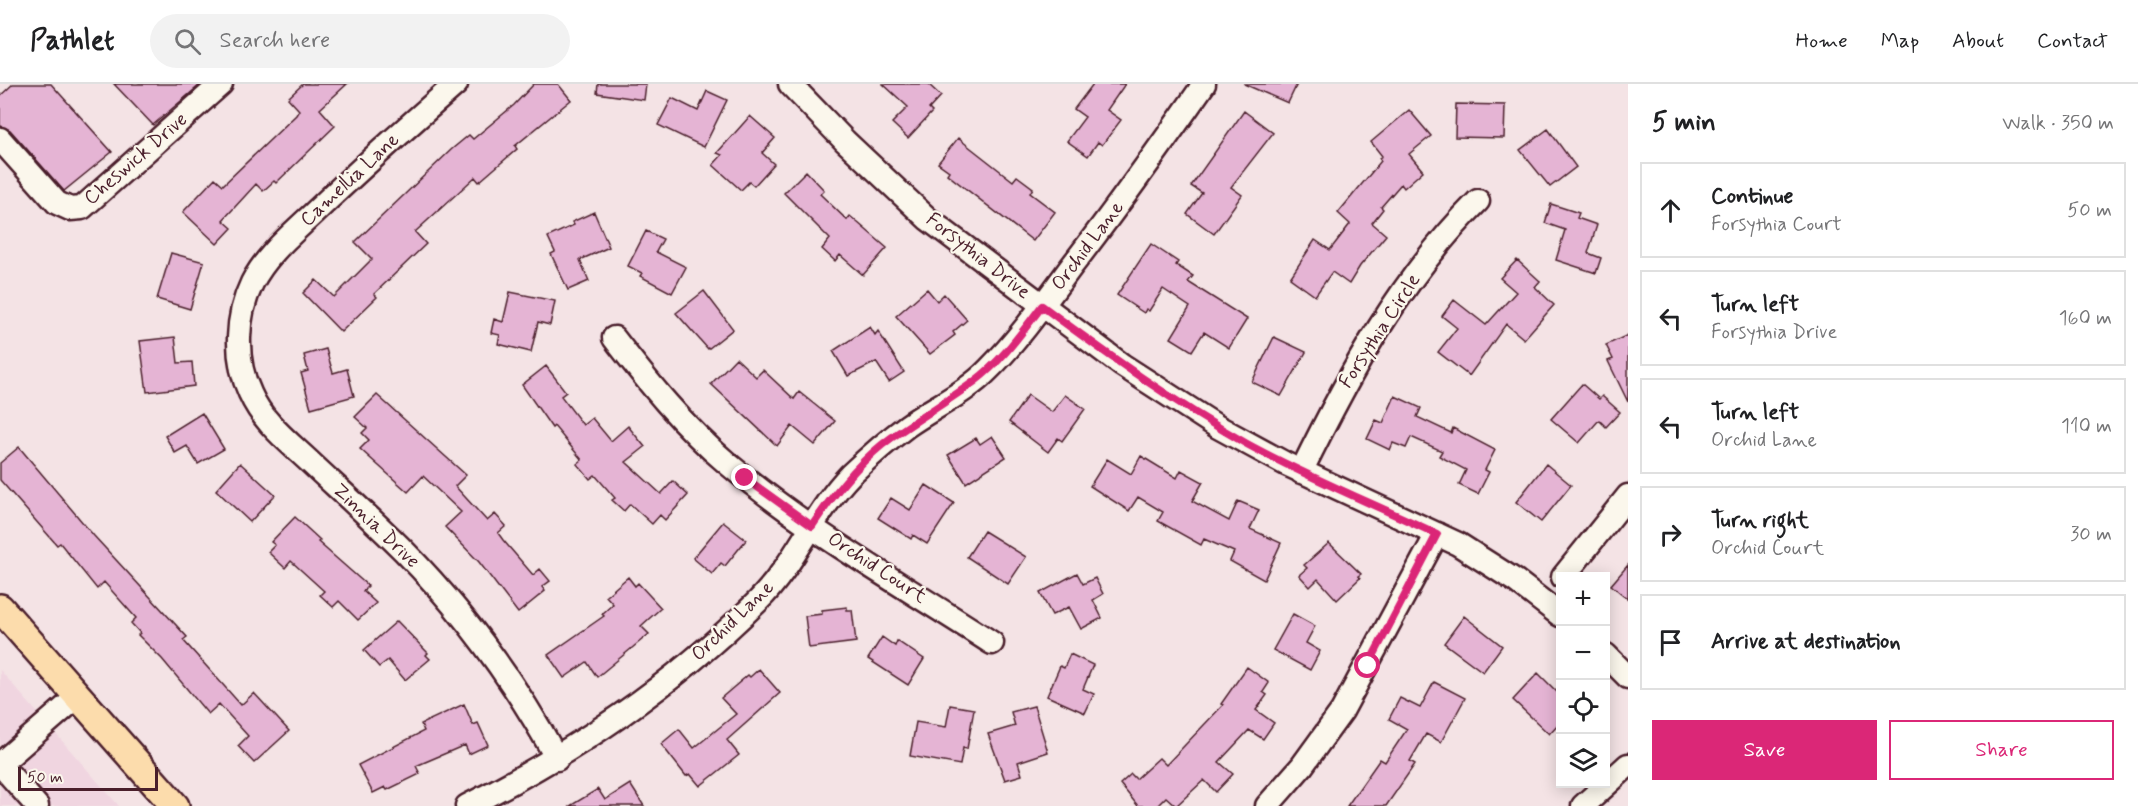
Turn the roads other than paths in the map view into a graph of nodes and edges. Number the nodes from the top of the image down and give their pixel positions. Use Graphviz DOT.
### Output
graph roads {
  1 [pos="221,84"];
  2 [pos="456,84"];
  3 [pos="1204,84"];
  4 [pos="805,89"];
  5 [pos="0,139"];
  6 [pos="1478,201"];
  7 [pos="252,283"];
  8 [pos="1042,306"];
  9 [pos="614,338"];
  10 [pos="1301,472"];
  11 [pos="1628,496"];
  12 [pos="812,526"];
  13 [pos="1437,534"];
  14 [pos="1567,572"];
  15 [pos="0,608"];
  16 [pos="1553,609"];
  17 [pos="992,643"];
  18 [pos="1610,660"];
  19 [pos="1628,677"];
  20 [pos="78,696"];
  21 [pos="557,759"];
  22 [pos="0,763"];
  23 [pos="1628,765"];
  24 [pos="37,806"];
  25 [pos="175,806"];
  26 [pos="467,806"];
  27 [pos="1267,806"];
  28 [pos="1583,806"];
  1 -- 5 [label="street, Cheswick Drive"];
  2 -- 7 [label="street, Camellia Lane"];
  3 -- 8 [label="street, Orchid Lane"];
  4 -- 8 [label="street, Forsythia Drive"];
  6 -- 10 [label="street, Forsythia Circle"];
  7 -- 21 [label="street, Zinnia Drive"];
  8 -- 10 [label="street, Forsythia Drive"];
  8 -- 12 [label="street, Orchid Lane"];
  9 -- 12 [label="street, Orchid Court"];
  10 -- 13 [label="street, Forsythia Drive"];
  11 -- 14 [label="street"];
  12 -- 17 [label="street, Orchid Court"];
  12 -- 21 [label="street, Orchid Lane"];
  13 -- 16 [label="street, Forsythia Drive"];
  13 -- 27 [label="street"];
  15 -- 20 [label="main road"];
  18 -- 19 [label="street"];
  20 -- 22 [label="street"];
  20 -- 25 [label="main road"];
  21 -- 26 [label="street, Orchid Lane"];
  22 -- 24 [label="street"];
  23 -- 28 [label="street"];
}
